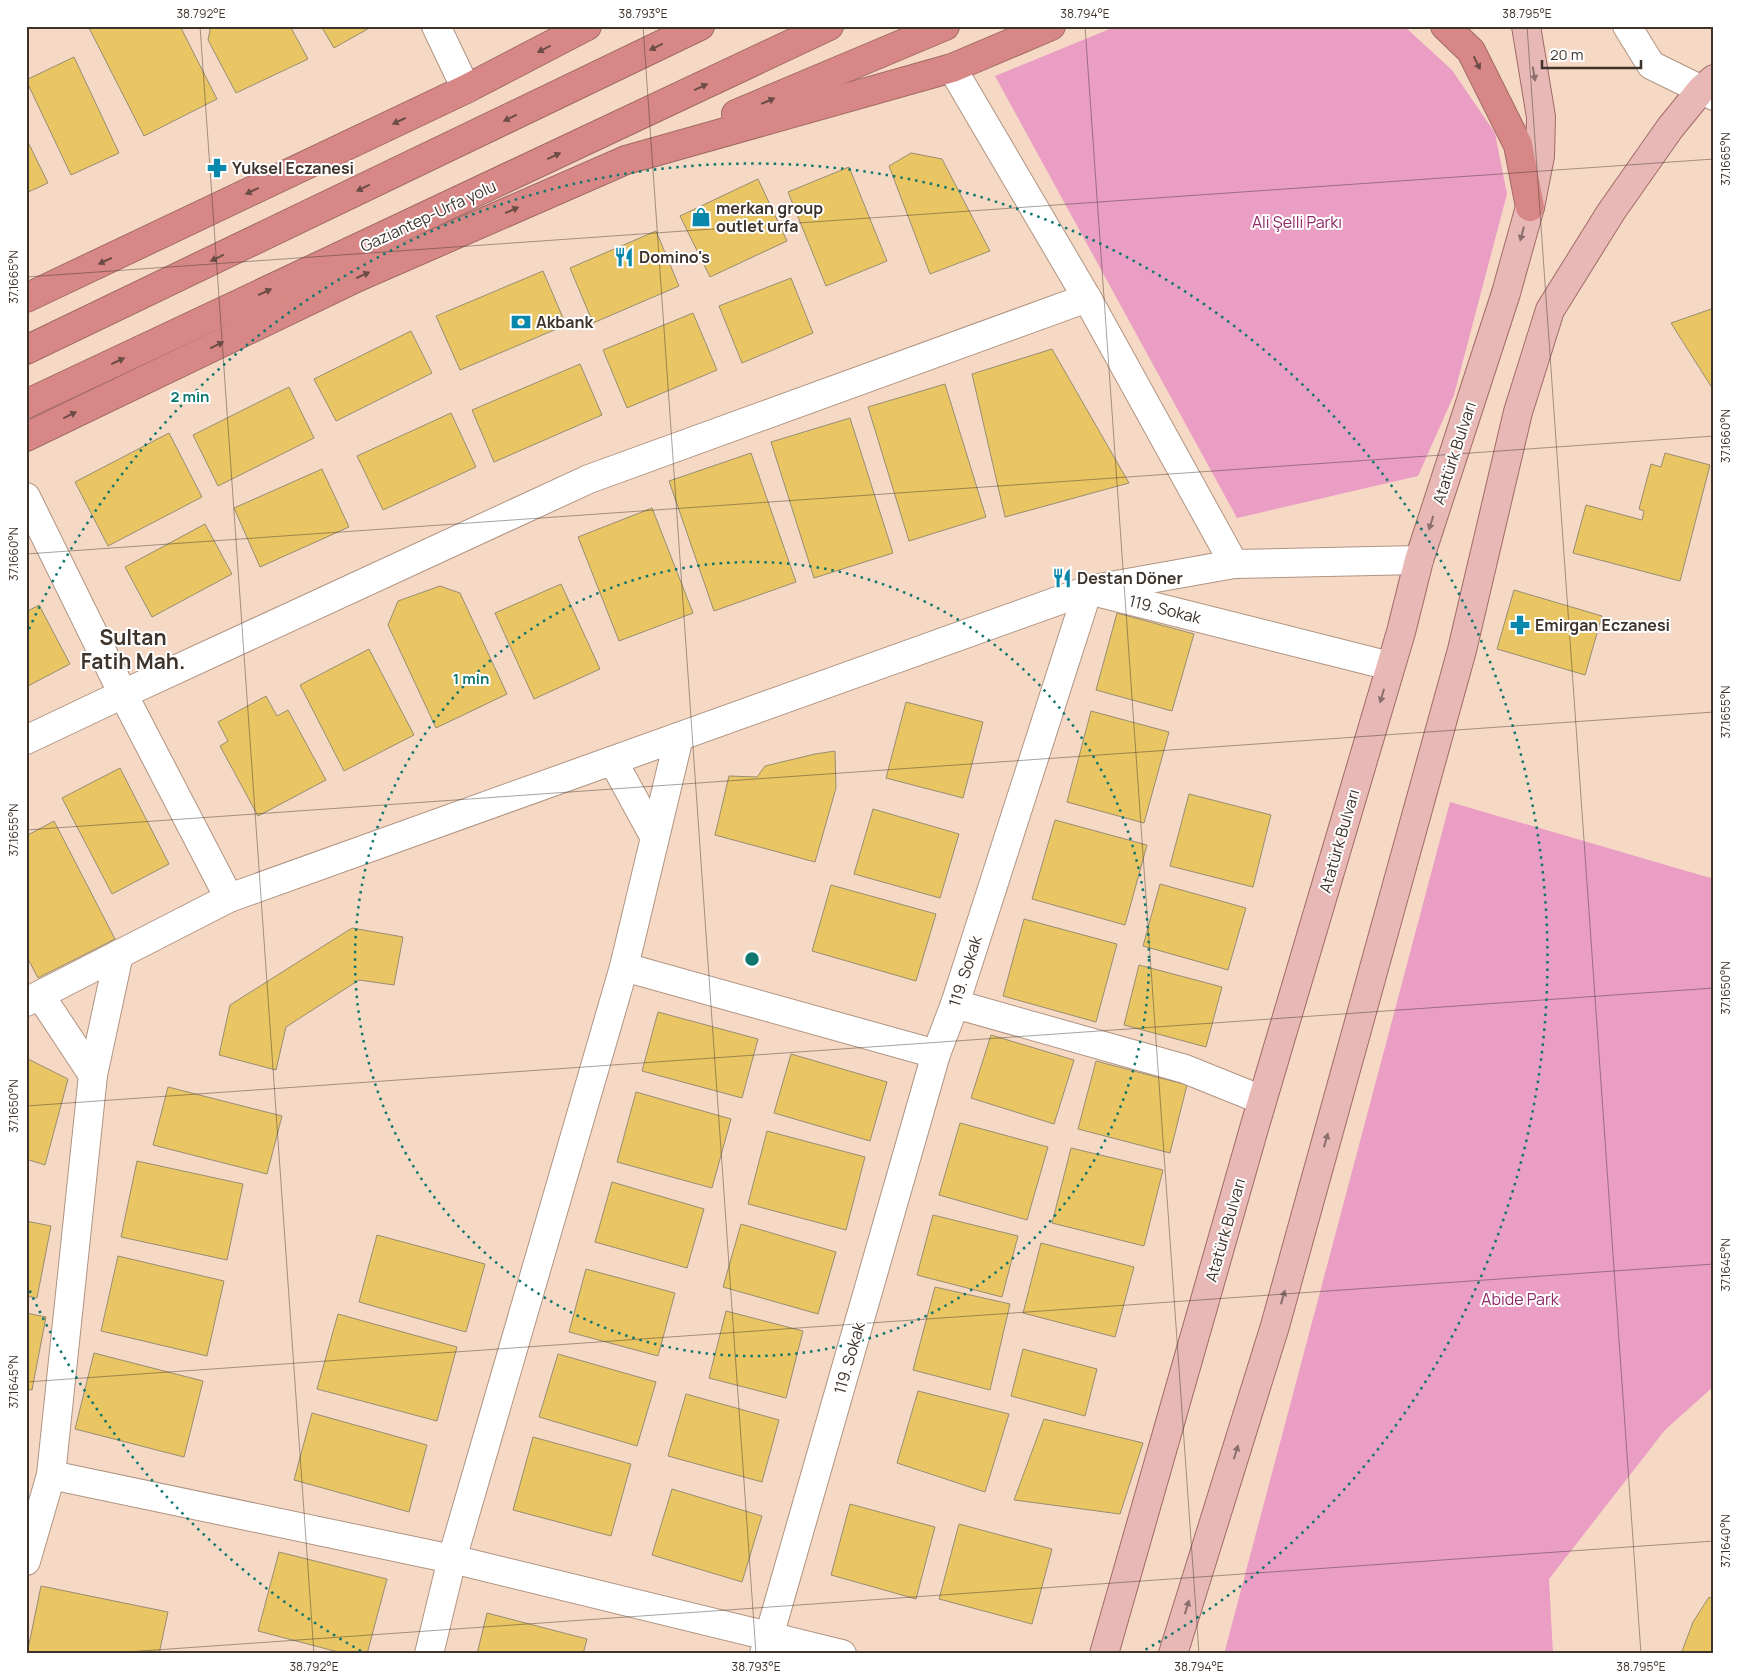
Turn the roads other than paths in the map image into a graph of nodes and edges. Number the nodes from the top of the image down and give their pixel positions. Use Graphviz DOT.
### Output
graph roads {
  1 [pos="436,26"];
  2 [pos="587,26"];
  3 [pos="700,26"];
  4 [pos="829,26"];
  5 [pos="945,26"];
  6 [pos="1051,26"];
  7 [pos="1445,26"];
  8 [pos="1526,26"];
  9 [pos="1627,26"];
  10 [pos="952,68"];
  11 [pos="1710,88"];
  12 [pos="466,89"];
  13 [pos="626,160"];
  14 [pos="1530,207"];
  15 [pos="26,298"];
  16 [pos="1087,298"];
  17 [pos="26,350"];
  18 [pos="26,404"];
  19 [pos="26,437"];
  20 [pos="26,497"];
  21 [pos="1419,560"];
  22 [pos="1234,564"];
  23 [pos="1088,590"];
  24 [pos="1390,666"];
  25 [pos="123,694"];
  26 [pos="679,737"];
  27 [pos="26,740"];
  28 [pos="613,761"];
  29 [pos="654,836"];
  30 [pos="229,898"];
  31 [pos="118,954"];
  32 [pos="624,967"];
  33 [pos="33,998"];
  34 [pos="955,1004"];
  35 [pos="936,1054"];
  36 [pos="93,1075"];
  37 [pos="1262,1100"];
  38 [pos="51,1475"];
  39 [pos="452,1559"];
  40 [pos="26,1561"];
  41 [pos="766,1645"];
  42 [pos="429,1654"];
  43 [pos="842,1654"];
  44 [pos="1104,1654"];
  45 [pos="1173,1654"];
  1 -- 12 [label="street"];
  2 -- 12 [label="highway, one-way"];
  3 -- 17 [label="highway, one-way"];
  18 -- 4 [label="highway, Gaziantep-Urfa yolu, one-way"];
  13 -- 5 [label="highway, one-way"];
  6 -- 10 [label="highway"];
  7 -- 14 [label="highway, one-way"];
  8 -- 14 [label="main road, Atatürk Bulvarı, one-way"];
  9 -- 11 [label="street"];
  10 -- 13 [label="highway"];
  10 -- 16 [label="street"];
  45 -- 11 [label="main road, one-way"];
  12 -- 15 [label="highway, one-way"];
  19 -- 13 [label="highway, one-way"];
  14 -- 21 [label="main road, Atatürk Bulvarı, one-way"];
  16 -- 22 [label="street"];
  16 -- 25 [label="street"];
  20 -- 25 [label="street"];
  21 -- 22 [label="street"];
  21 -- 24 [label="main road, Atatürk Bulvarı"];
  22 -- 23 [label="street"];
  23 -- 24 [label="street, 119. Sokak"];
  23 -- 26 [label="street"];
  23 -- 34 [label="street, 119. Sokak"];
  24 -- 37 [label="main road, Atatürk Bulvarı, one-way"];
  25 -- 27 [label="street"];
  25 -- 30 [label="street"];
  26 -- 28 [label="street"];
  26 -- 29 [label="street"];
  28 -- 29 [label="street"];
  28 -- 30 [label="street"];
  29 -- 32 [label="street"];
  30 -- 31 [label="street"];
  31 -- 33 [label="street"];
  31 -- 36 [label="street"];
  32 -- 35 [label="street"];
  32 -- 39 [label="street"];
  33 -- 36 [label="street"];
  34 -- 35 [label="street, 119. Sokak"];
  34 -- 37 [label="street"];
  35 -- 41 [label="street, 119. Sokak"];
  36 -- 38 [label="street"];
  37 -- 44 [label="main road, Atatürk Bulvarı"];
  38 -- 39 [label="street"];
  38 -- 40 [label="street"];
  39 -- 41 [label="street"];
  39 -- 42 [label="street"];
  41 -- 43 [label="street"];
}
